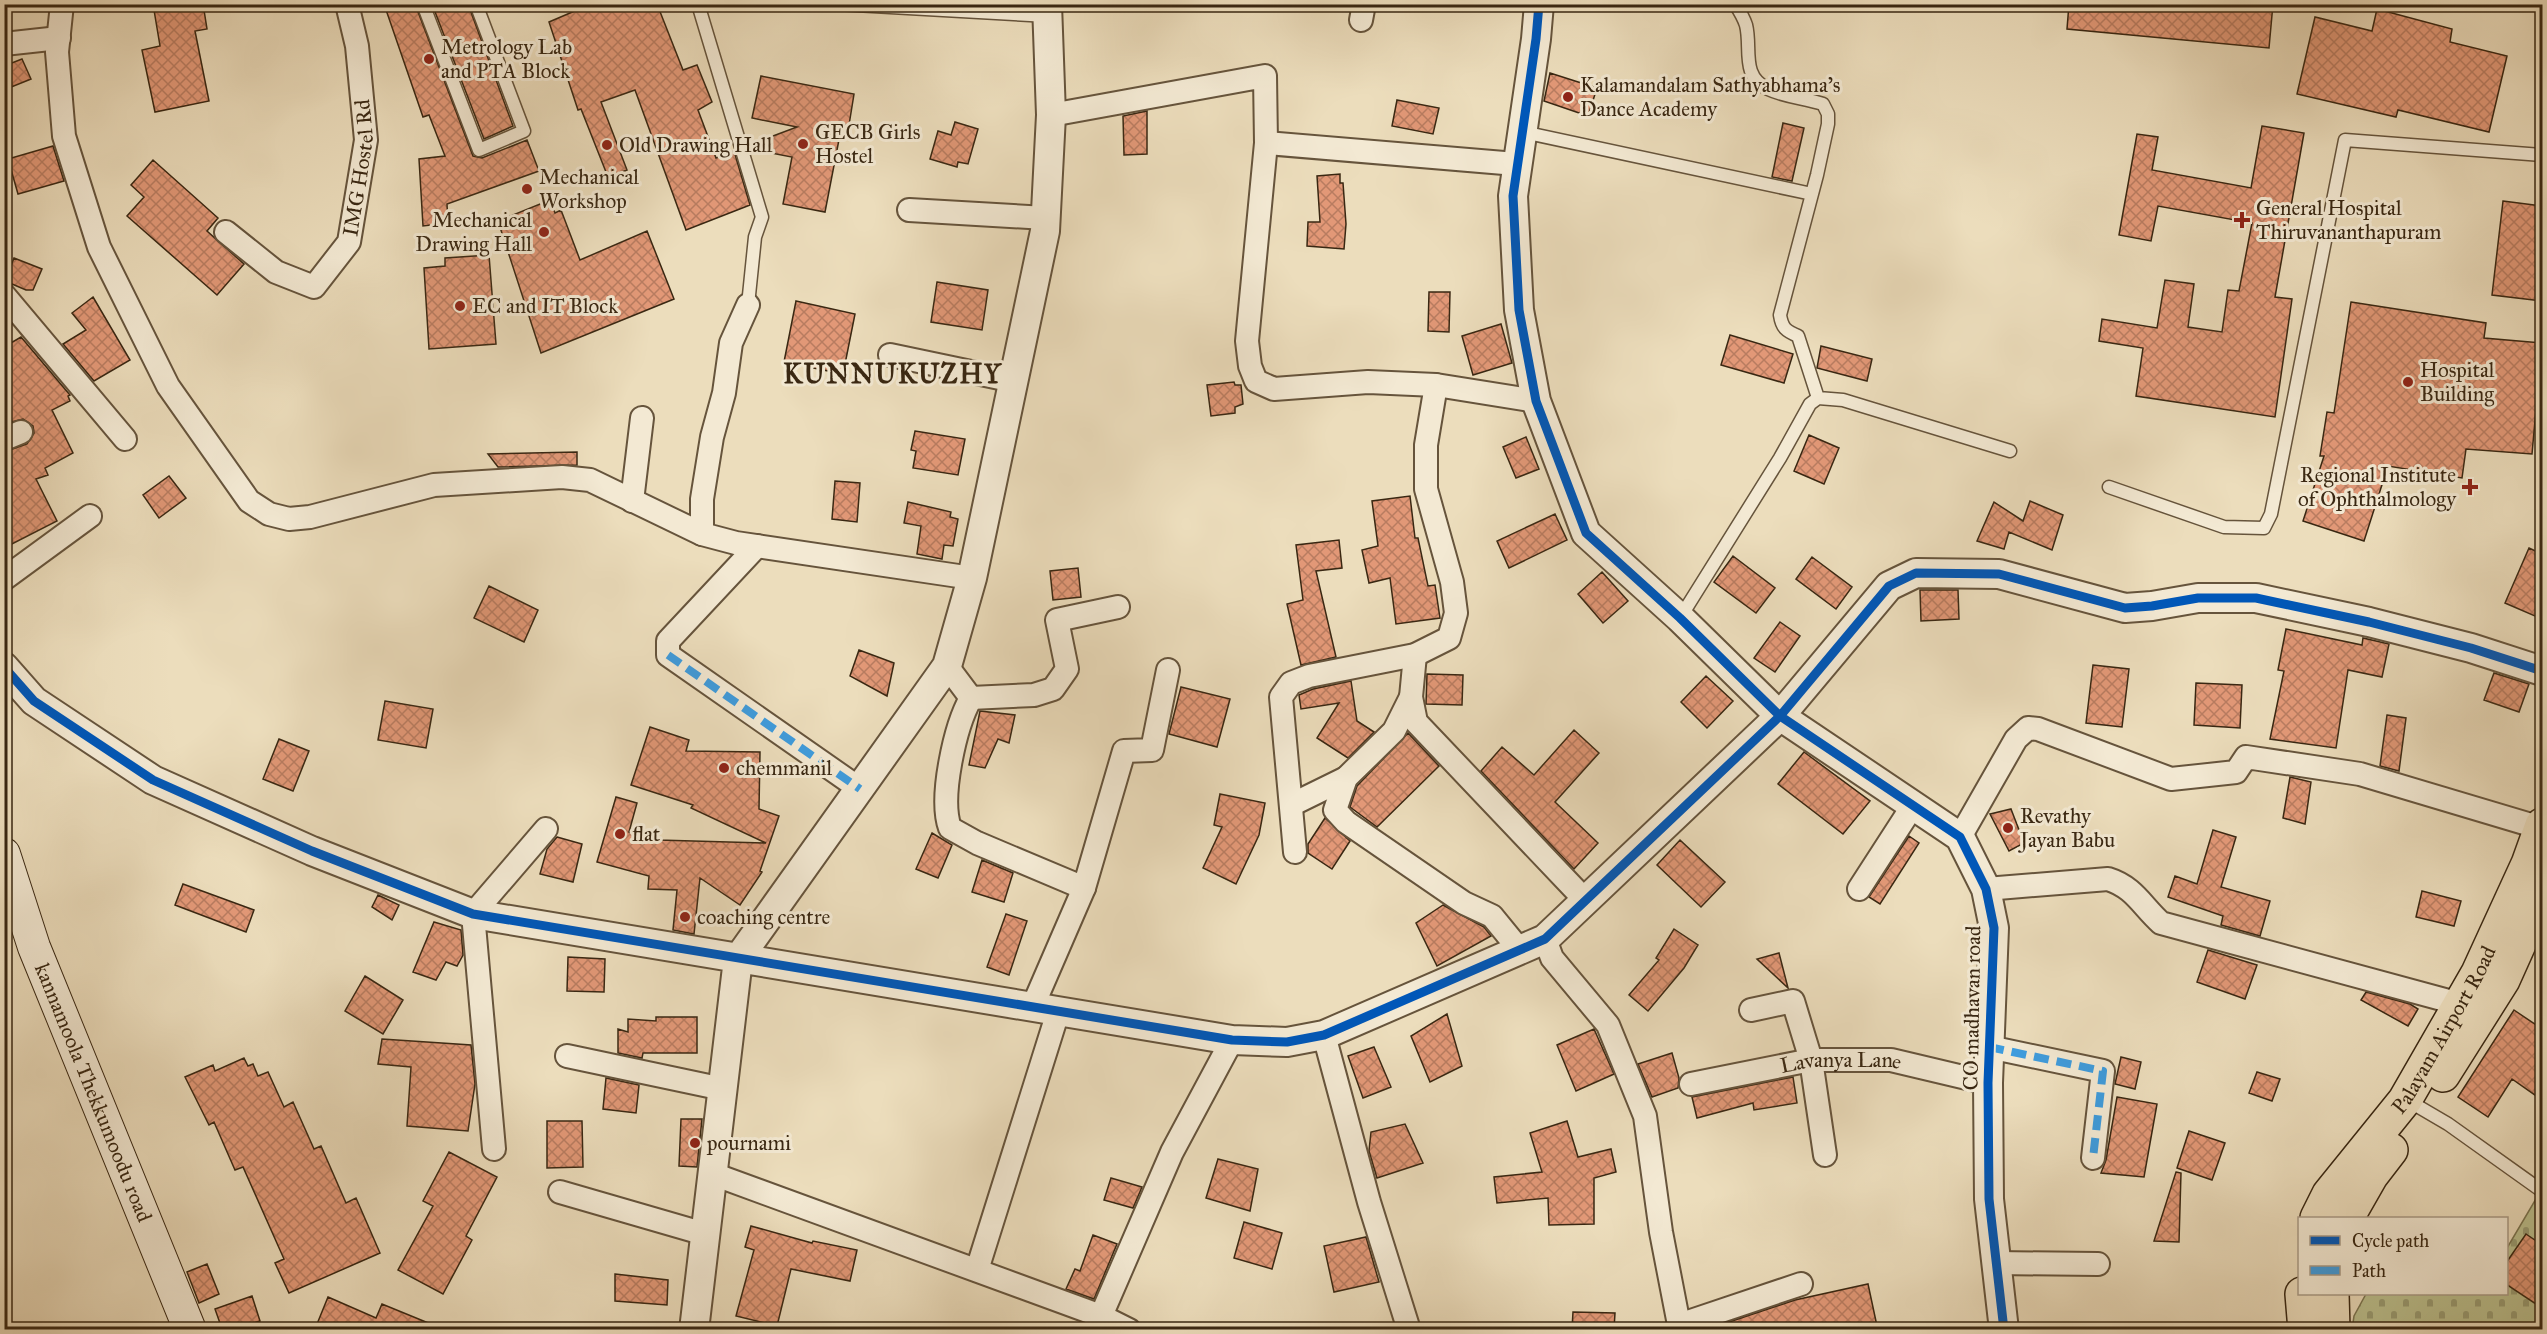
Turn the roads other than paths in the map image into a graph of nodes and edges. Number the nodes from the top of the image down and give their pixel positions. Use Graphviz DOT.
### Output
graph roads {
  1 [pos="62,4"];
  2 [pos="347,4"];
  3 [pos="423,4"];
  4 [pos="476,4"];
  5 [pos="698,4"];
  6 [pos="837,4"];
  7 [pos="1539,4"];
  8 [pos="1735,4"];
  9 [pos="1048,10"];
  10 [pos="59,38"];
  11 [pos="4,44"];
  12 [pos="1051,116"];
  13 [pos="1523,132"];
  14 [pos="1266,143"];
  15 [pos="2542,155"];
  16 [pos="1516,164"];
  17 [pos="1812,194"];
  18 [pos="909,210"];
  19 [pos="1046,218"];
  20 [pos="226,232"];
  21 [pos="4,295"];
  22 [pos="748,304"];
  23 [pos="890,355"];
  24 [pos="1014,381"];
  25 [pos="1436,386"];
  26 [pos="1818,398"];
  27 [pos="1536,401"];
  28 [pos="642,418"];
  29 [pos="124,439"];
  30 [pos="2010,451"];
  31 [pos="2109,487"];
  32 [pos="632,501"];
  33 [pos="90,516"];
  34 [pos="702,534"];
  35 [pos="757,546"];
  36 [pos="972,578"];
  37 [pos="4,579"];
  38 [pos="1118,607"];
  39 [pos="1680,618"];
  40 [pos="1415,655"];
  41 [pos="947,666"];
  42 [pos="4,667"];
  43 [pos="1167,670"];
  44 [pos="2542,671"];
  45 [pos="1411,697"];
  46 [pos="970,698"];
  47 [pos="1780,716"];
  48 [pos="1346,778"];
  49 [pos="860,789"];
  50 [pos="1291,805"];
  51 [pos="1912,807"];
  52 [pos="2542,826"];
  53 [pos="546,829"];
  54 [pos="1960,837"];
  55 [pos="1295,852"];
  56 [pos="4,854"];
  57 [pos="1084,888"];
  58 [pos="1859,889"];
  59 [pos="1986,890"];
  60 [pos="2542,893"];
  61 [pos="1586,901"];
  62 [pos="473,914"];
  63 [pos="1545,939"];
  64 [pos="1519,949"];
  65 [pos="738,959"];
  66 [pos="2460,1004"];
  67 [pos="1045,1010"];
  68 [pos="1751,1010"];
  69 [pos="1324,1035"];
  70 [pos="1232,1040"];
  71 [pos="1989,1047"];
  72 [pos="567,1056"];
  73 [pos="1811,1060"];
  74 [pos="1988,1083"];
  75 [pos="1690,1084"];
  76 [pos="723,1089"];
  77 [pos="2414,1104"];
  78 [pos="494,1149"];
  79 [pos="1825,1155"];
  80 [pos="2093,1158"];
  81 [pos="713,1174"];
  82 [pos="2542,1191"];
  83 [pos="560,1192"];
  84 [pos="2318,1217"];
  85 [pos="2348,1217"];
  86 [pos="705,1234"];
  87 [pos="1995,1263"];
  88 [pos="2098,1264"];
  89 [pos="977,1270"];
  90 [pos="1801,1284"];
  91 [pos="2302,1295"];
  92 [pos="2332,1295"];
  93 [pos="1101,1316"];
  94 [pos="1679,1327"];
  95 [pos="190,1329"];
  96 [pos="694,1329"];
  97 [pos="1129,1329"];
  98 [pos="1409,1329"];
  99 [pos="2004,1329"];
  100 [pos="2305,1329"];
  101 [pos="2333,1329"];
  1 -- 10 [label="street"];
  2 -- 20 [label="street, IMG Hostel Rd"];
  3 -- 4 [label="lane"];
  5 -- 22 [label="lane"];
  6 -- 9 [label="lane"];
  7 -- 13 [label="street"];
  8 -- 17 [label="lane"];
  9 -- 12 [label="street"];
  10 -- 11 [label="street"];
  10 -- 32 [label="street"];
  12 -- 14 [label="street"];
  12 -- 19 [label="street"];
  13 -- 16 [label="street"];
  13 -- 17 [label="lane"];
  14 -- 16 [label="street"];
  14 -- 25 [label="street"];
  15 -- 31 [label="lane"];
  16 -- 27 [label="street"];
  17 -- 26 [label="lane"];
  18 -- 19 [label="street"];
  19 -- 24 [label="street"];
  21 -- 29 [label="street"];
  22 -- 34 [label="street"];
  23 -- 24 [label="street"];
  24 -- 36 [label="street"];
  25 -- 27 [label="street"];
  25 -- 40 [label="street"];
  26 -- 30 [label="lane"];
  26 -- 39 [label="lane"];
  27 -- 39 [label="street"];
  28 -- 32 [label="street"];
  32 -- 34 [label="street"];
  33 -- 37 [label="street"];
  34 -- 35 [label="street"];
  35 -- 36 [label="street"];
  35 -- 49 [label="street"];
  36 -- 41 [label="street"];
  38 -- 46 [label="street"];
  39 -- 47 [label="street"];
  40 -- 45 [label="street"];
  40 -- 50 [label="street"];
  41 -- 46 [label="street"];
  41 -- 49 [label="street"];
  42 -- 62 [label="street"];
  43 -- 57 [label="street"];
  44 -- 47 [label="street"];
  45 -- 48 [label="street"];
  45 -- 61 [label="street"];
  46 -- 57 [label="street"];
  47 -- 51 [label="street"];
  47 -- 61 [label="street"];
  48 -- 50 [label="street"];
  48 -- 64 [label="street"];
  49 -- 65 [label="street"];
  50 -- 55 [label="street"];
  51 -- 54 [label="street"];
  51 -- 58 [label="street"];
  52 -- 54 [label="street"];
  52 -- 66 [label="main road, Palayam Airport Road"];
  53 -- 62 [label="street"];
  54 -- 59 [label="street, CO madhavan road"];
  56 -- 95 [label="main road, kannamoola Thekkumoodu road"];
  57 -- 67 [label="street"];
  59 -- 66 [label="street"];
  59 -- 71 [label="street, CO madhavan road"];
  60 -- 77 [label="main road, Palayam Airport Road"];
  61 -- 63 [label="street"];
  62 -- 65 [label="street"];
  62 -- 78 [label="street"];
  63 -- 64 [label="street"];
  63 -- 94 [label="street"];
  64 -- 69 [label="street"];
  65 -- 67 [label="street"];
  65 -- 76 [label="street"];
  66 -- 77 [label="main road, Palayam Airport Road"];
  67 -- 70 [label="street"];
  67 -- 89 [label="street"];
  68 -- 73 [label="street"];
  69 -- 70 [label="street"];
  69 -- 98 [label="street"];
  70 -- 93 [label="street"];
  71 -- 74 [label="street, CO madhavan road"];
  71 -- 80 [label="street"];
  72 -- 76 [label="street"];
  73 -- 74 [label="street, Lavanya Lane"];
  73 -- 75 [label="street, Lavanya Lane"];
  73 -- 79 [label="street"];
  74 -- 87 [label="street, CO madhavan road"];
  76 -- 81 [label="street"];
  77 -- 82 [label="lane"];
  77 -- 84 [label="main road, Palayam Airport Road"];
  77 -- 85 [label="main road, Palayam Airport Road"];
  81 -- 86 [label="street"];
  81 -- 89 [label="street"];
  83 -- 86 [label="street"];
  86 -- 96 [label="street"];
  87 -- 88 [label="street"];
  87 -- 99 [label="street, CO madhavan road"];
  89 -- 93 [label="street"];
  90 -- 94 [label="street"];
  91 -- 100 [label="main road"];
  92 -- 101 [label="main road"];
  93 -- 97 [label="street"];
}
